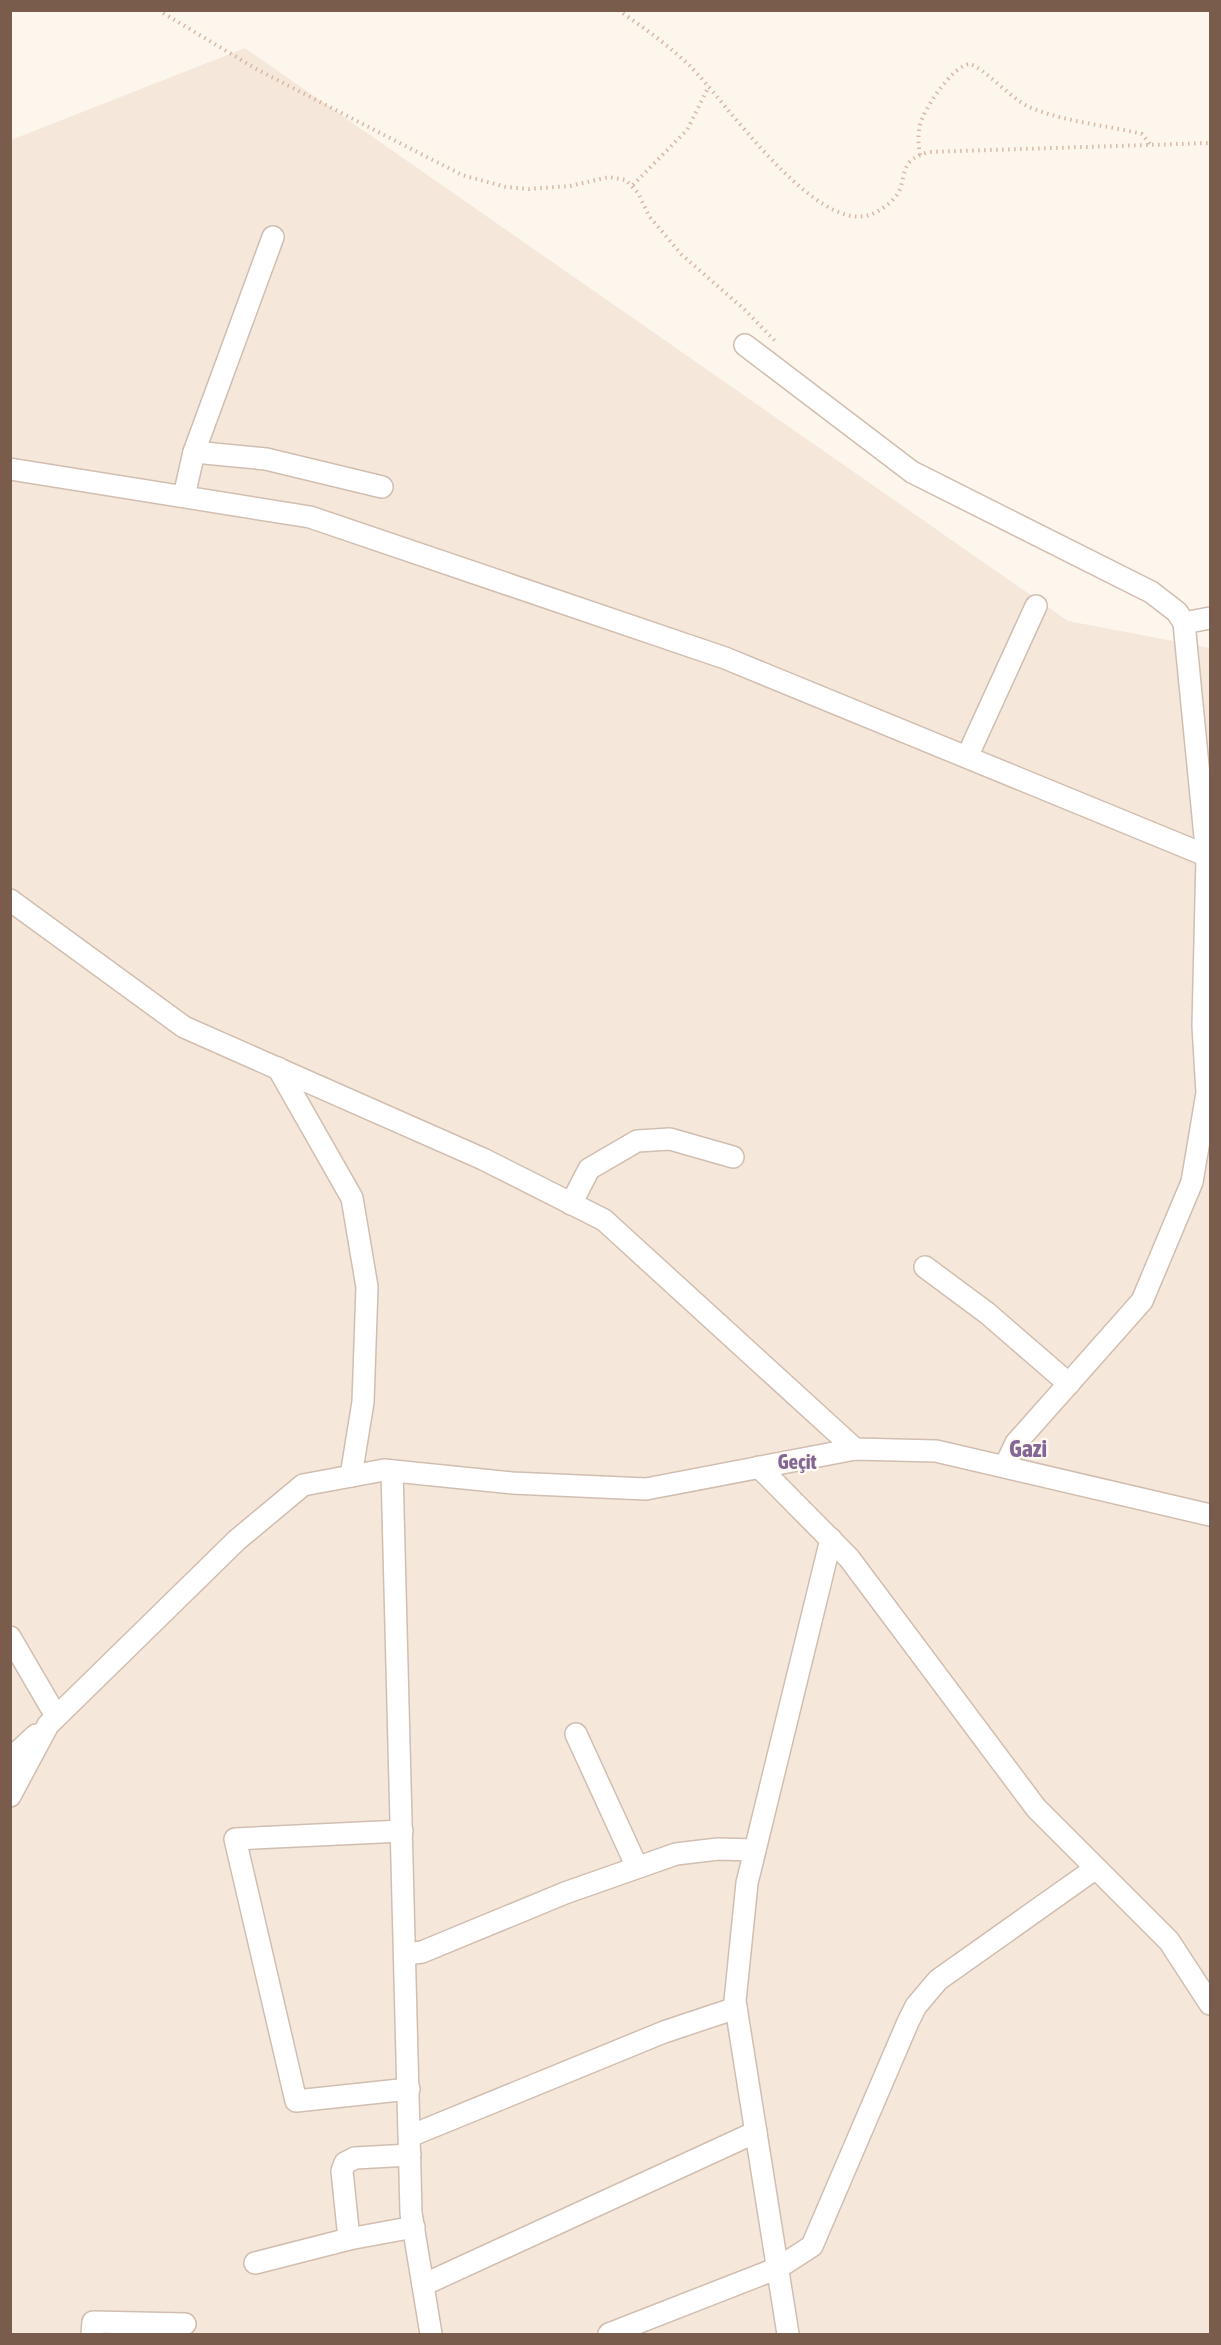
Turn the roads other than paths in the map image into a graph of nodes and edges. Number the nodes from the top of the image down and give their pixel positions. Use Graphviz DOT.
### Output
graph roads {
  1 [pos="273,237"];
  2 [pos="745,345"];
  3 [pos="194,452"];
  4 [pos="10,469"];
  5 [pos="382,487"];
  6 [pos="184,496"];
  7 [pos="1036,606"];
  8 [pos="1210,618"];
  9 [pos="1184,623"];
  10 [pos="967,757"];
  11 [pos="1209,857"];
  12 [pos="10,900"];
  13 [pos="278,1068"];
  14 [pos="734,1157"];
  15 [pos="572,1204"];
  16 [pos="926,1267"];
  17 [pos="1069,1384"];
  18 [pos="855,1449"];
  19 [pos="1005,1466"];
  20 [pos="759,1467"];
  21 [pos="392,1471"];
  22 [pos="351,1476"];
  23 [pos="1210,1515"];
  24 [pos="831,1539"];
  25 [pos="10,1637"];
  26 [pos="52,1721"];
  27 [pos="576,1734"];
  28 [pos="10,1759"];
  29 [pos="10,1796"];
  30 [pos="402,1831"];
  31 [pos="755,1850"];
  32 [pos="636,1867"];
  33 [pos="1096,1868"];
  34 [pos="406,1954"];
  35 [pos="1210,2004"];
  36 [pos="736,2008"];
  37 [pos="409,2089"];
  38 [pos="756,2132"];
  39 [pos="410,2146"];
  40 [pos="414,2228"];
  41 [pos="349,2239"];
  42 [pos="255,2263"];
  43 [pos="778,2268"];
  44 [pos="423,2285"];
  45 [pos="185,2324"];
  46 [pos="92,2334"];
  47 [pos="431,2334"];
  48 [pos="609,2334"];
  49 [pos="788,2334"];
  1 -- 3 [label="street"];
  2 -- 9 [label="street"];
  3 -- 5 [label="street"];
  3 -- 6 [label="street"];
  4 -- 6 [label="street"];
  6 -- 10 [label="street"];
  7 -- 10 [label="street"];
  8 -- 9 [label="street"];
  9 -- 11 [label="street"];
  10 -- 11 [label="street"];
  11 -- 17 [label="street"];
  12 -- 13 [label="street"];
  13 -- 15 [label="street"];
  13 -- 22 [label="street"];
  14 -- 15 [label="street"];
  15 -- 18 [label="street"];
  16 -- 17 [label="street"];
  17 -- 19 [label="street"];
  18 -- 19 [label="street"];
  18 -- 20 [label="street"];
  19 -- 23 [label="street"];
  20 -- 21 [label="street"];
  20 -- 24 [label="street"];
  21 -- 22 [label="street"];
  21 -- 30 [label="street"];
  22 -- 26 [label="street"];
  24 -- 31 [label="street"];
  24 -- 33 [label="street"];
  25 -- 26 [label="street"];
  26 -- 28 [label="street"];
  26 -- 29 [label="street"];
  27 -- 32 [label="street"];
  30 -- 34 [label="street"];
  30 -- 37 [label="street"];
  31 -- 32 [label="street"];
  31 -- 36 [label="street"];
  32 -- 34 [label="street"];
  33 -- 35 [label="street"];
  33 -- 43 [label="street"];
  34 -- 37 [label="street"];
  36 -- 38 [label="street"];
  36 -- 39 [label="street"];
  37 -- 39 [label="street"];
  38 -- 43 [label="street"];
  38 -- 44 [label="street"];
  39 -- 40 [label="street"];
  39 -- 41 [label="street"];
  40 -- 41 [label="street"];
  40 -- 44 [label="street"];
  41 -- 42 [label="street"];
  43 -- 48 [label="street"];
  43 -- 49 [label="street"];
  44 -- 47 [label="street"];
  45 -- 46 [label="street"];
}
